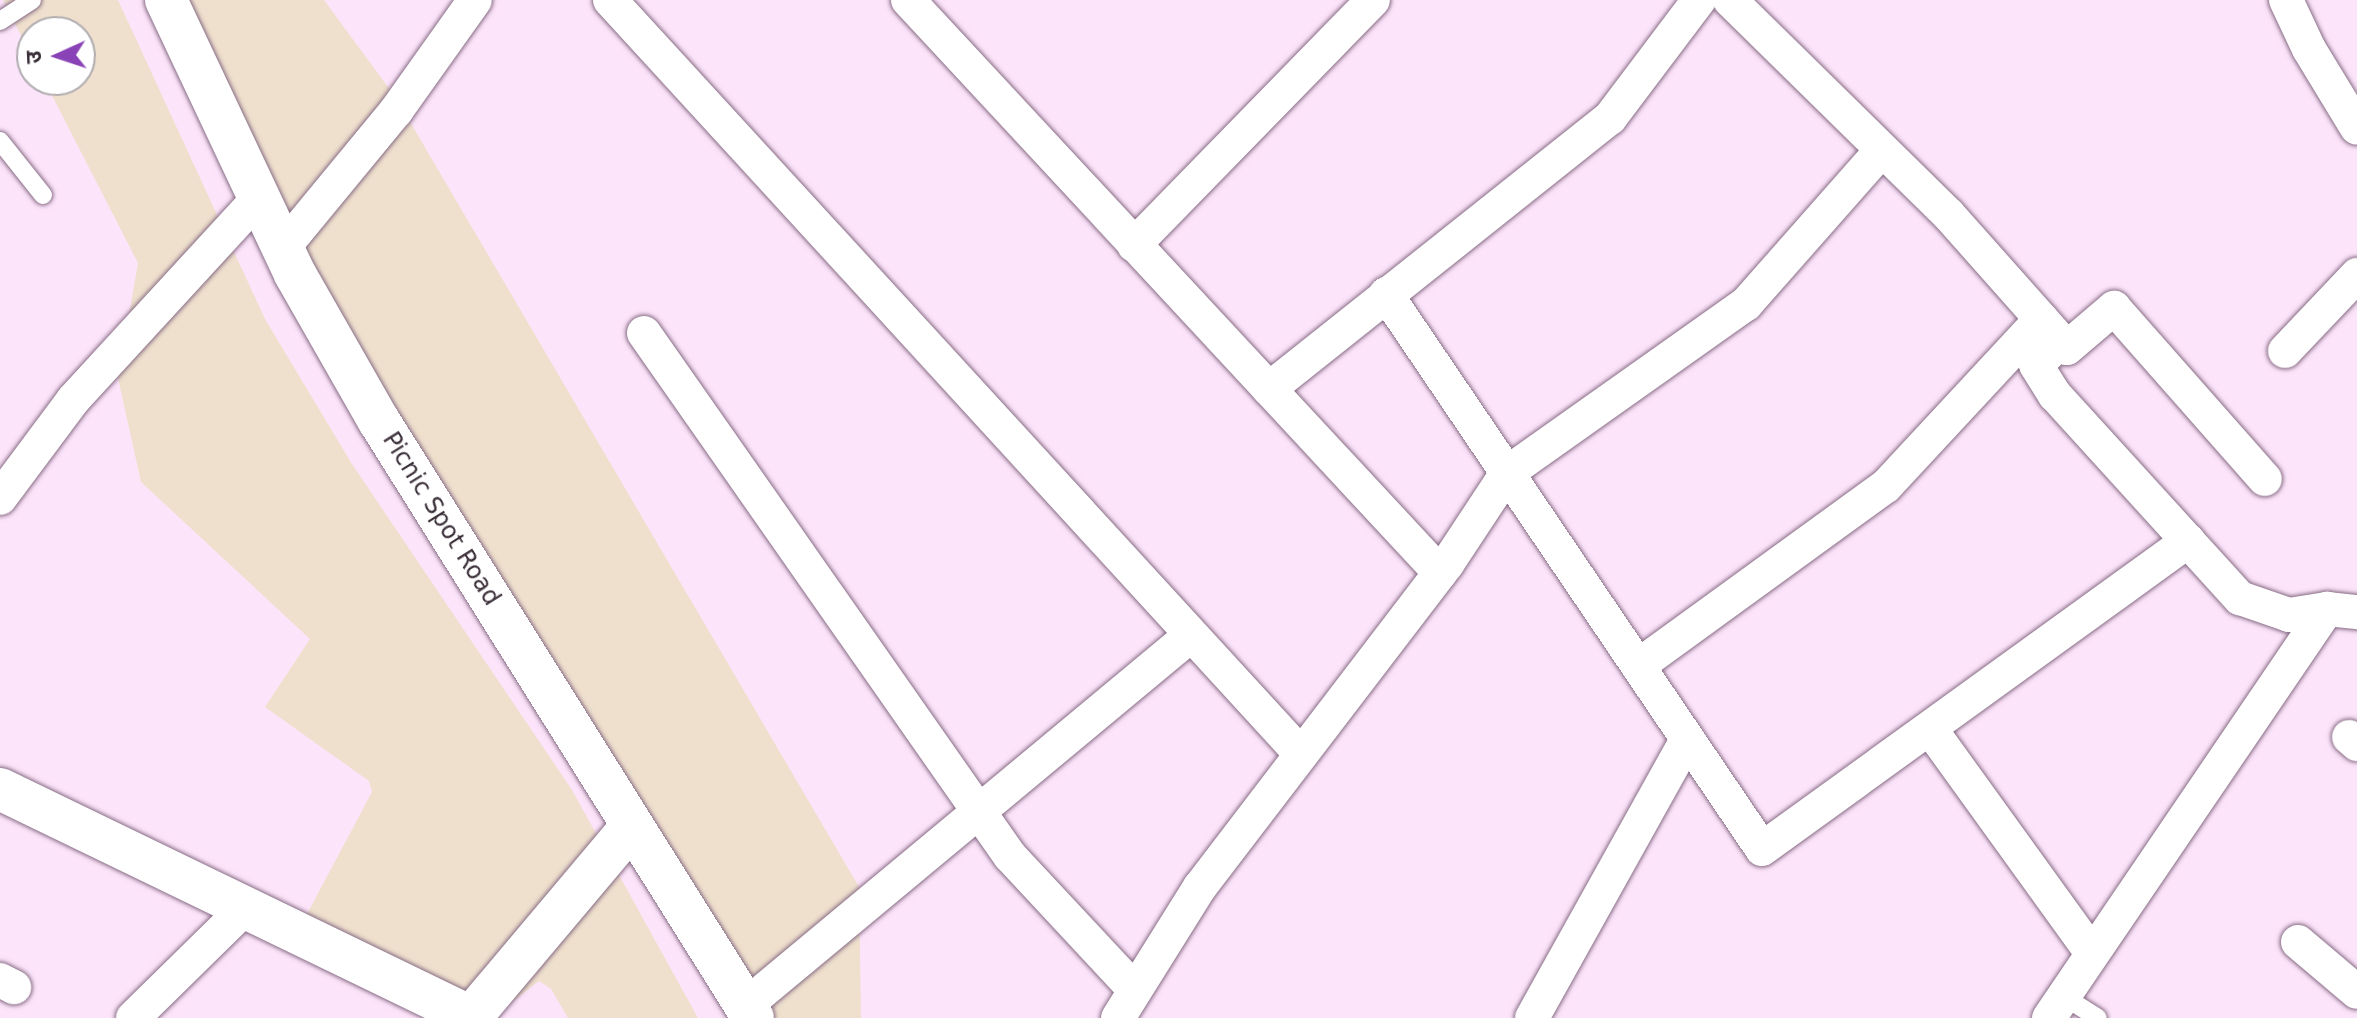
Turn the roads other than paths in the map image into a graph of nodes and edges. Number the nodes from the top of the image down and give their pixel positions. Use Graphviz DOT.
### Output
graph roads {
  1 [pos="32,0"];
  2 [pos="166,0"];
  3 [pos="475,0"];
  4 [pos="610,0"];
  5 [pos="908,0"];
  6 [pos="1373,0"];
  7 [pos="1699,0"];
  8 [pos="1730,0"];
  9 [pos="2286,0"];
  10 [pos="0,21"];
  11 [pos="2352,111"];
  12 [pos="0,141"];
  13 [pos="1882,150"];
  14 [pos="43,195"];
  15 [pos="259,198"];
  16 [pos="1134,245"];
  17 [pos="283,248"];
  18 [pos="2357,275"];
  19 [pos="1386,294"];
  20 [pos="2051,331"];
  21 [pos="644,333"];
  22 [pos="2285,351"];
  23 [pos="1269,389"];
  24 [pos="1507,473"];
  25 [pos="2265,479"];
  26 [pos="0,498"];
  27 [pos="2188,541"];
  28 [pos="1440,573"];
  29 [pos="2342,610"];
  30 [pos="1191,635"];
  31 [pos="1638,666"];
  32 [pos="1931,730"];
  33 [pos="1687,739"];
  34 [pos="1301,754"];
  35 [pos="0,789"];
  36 [pos="980,813"];
  37 [pos="632,826"];
  38 [pos="245,908"];
  39 [pos="2298,942"];
  40 [pos="2092,953"];
  41 [pos="2357,992"];
  42 [pos="1126,1004"];
  43 [pos="2056,1007"];
  44 [pos="749,1012"];
  45 [pos="133,1018"];
  46 [pos="471,1018"];
  47 [pos="1532,1018"];
  48 [pos="2098,1018"];
  1 -- 10 [label="lane"];
  2 -- 15 [label="street, Picnic Spot Road"];
  3 -- 17 [label="street"];
  4 -- 30 [label="street"];
  5 -- 16 [label="street"];
  6 -- 16 [label="street"];
  7 -- 19 [label="street"];
  8 -- 13 [label="street"];
  9 -- 11 [label="street"];
  12 -- 14 [label="lane"];
  13 -- 20 [label="street"];
  13 -- 24 [label="street"];
  15 -- 17 [label="street, Picnic Spot Road"];
  15 -- 26 [label="street"];
  16 -- 23 [label="street"];
  17 -- 37 [label="street, Picnic Spot Road"];
  18 -- 22 [label="street"];
  19 -- 23 [label="street"];
  19 -- 24 [label="street"];
  20 -- 25 [label="street"];
  20 -- 27 [label="street"];
  20 -- 31 [label="street"];
  21 -- 36 [label="street"];
  23 -- 28 [label="street"];
  24 -- 28 [label="street"];
  24 -- 31 [label="street"];
  27 -- 29 [label="street"];
  27 -- 32 [label="street"];
  28 -- 34 [label="street"];
  29 -- 40 [label="street"];
  30 -- 34 [label="street"];
  30 -- 36 [label="street"];
  31 -- 33 [label="street"];
  32 -- 33 [label="street"];
  32 -- 40 [label="street"];
  33 -- 47 [label="street"];
  34 -- 42 [label="street"];
  35 -- 38 [label="street"];
  36 -- 42 [label="street"];
  36 -- 44 [label="street"];
  37 -- 44 [label="street, Picnic Spot Road"];
  37 -- 46 [label="street"];
  38 -- 45 [label="street"];
  38 -- 46 [label="street"];
  39 -- 41 [label="street"];
  40 -- 43 [label="street"];
  43 -- 48 [label="lane"];
}
